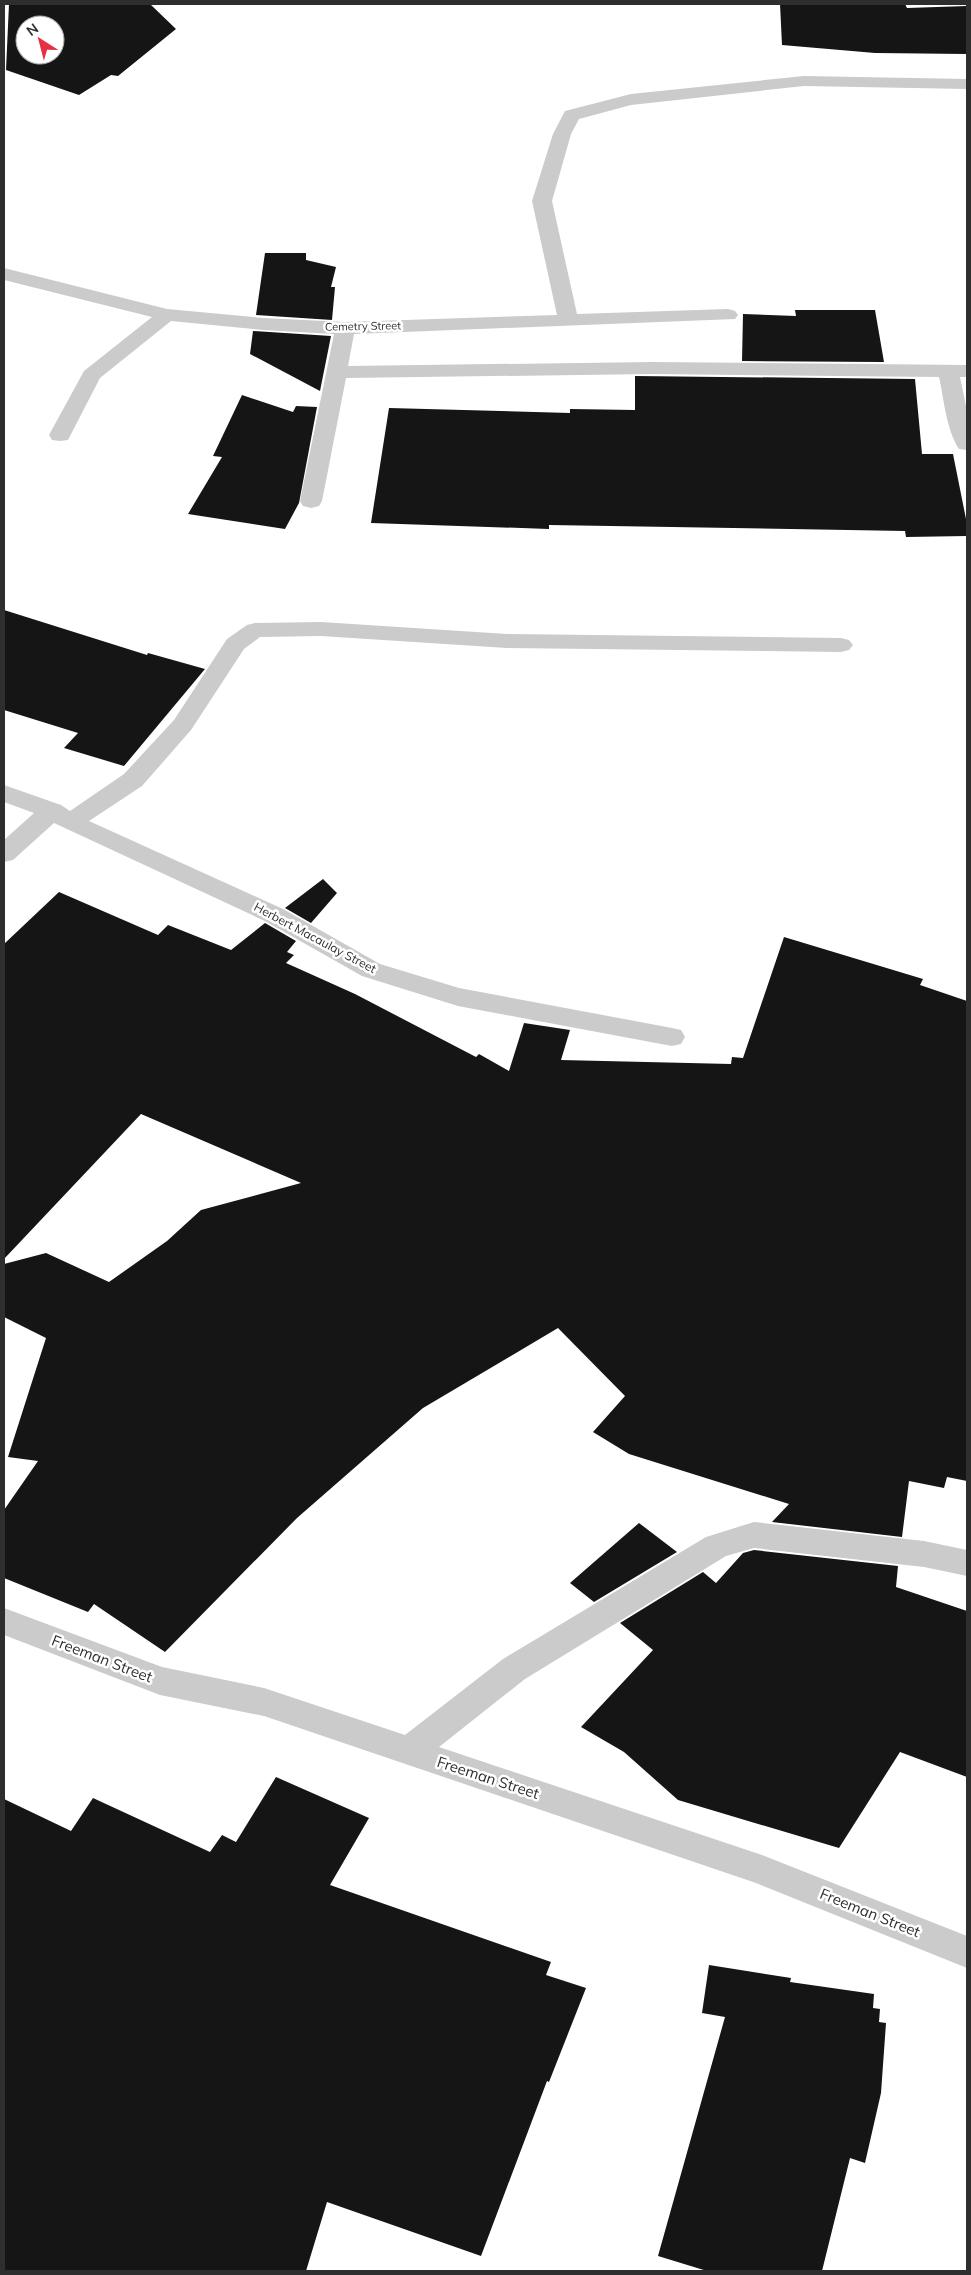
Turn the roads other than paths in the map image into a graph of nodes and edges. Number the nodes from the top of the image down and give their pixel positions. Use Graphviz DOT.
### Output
graph roads {
  1 [pos="967,84"];
  2 [pos="4,274"];
  3 [pos="167,315"];
  4 [pos="728,315"];
  5 [pos="568,320"];
  6 [pos="345,328"];
  7 [pos="958,370"];
  8 [pos="337,372"];
  9 [pos="60,435"];
  10 [pos="967,444"];
  11 [pos="311,501"];
  12 [pos="841,645"];
  13 [pos="4,793"];
  14 [pos="61,816"];
  15 [pos="4,854"];
  16 [pos="672,1037"];
  17 [pos="967,1563"];
  18 [pos="4,1621"];
  19 [pos="409,1751"];
  20 [pos="967,1952"];
  1 -- 5 [label="street"];
  2 -- 3 [label="street, Cemetry Street"];
  3 -- 6 [label="street, Cemetry Street"];
  3 -- 9 [label="street"];
  4 -- 5 [label="street, Cemetry Street"];
  5 -- 6 [label="street, Cemetry Street"];
  6 -- 8 [label="street"];
  7 -- 8 [label="street"];
  7 -- 10 [label="street"];
  8 -- 11 [label="street"];
  12 -- 14 [label="street"];
  13 -- 14 [label="street, Herbert Macaulay Street"];
  14 -- 15 [label="street"];
  14 -- 16 [label="street, Herbert Macaulay Street"];
  17 -- 19 [label="street"];
  18 -- 19 [label="street, Freeman Street"];
  19 -- 20 [label="street, Freeman Street"];
}
